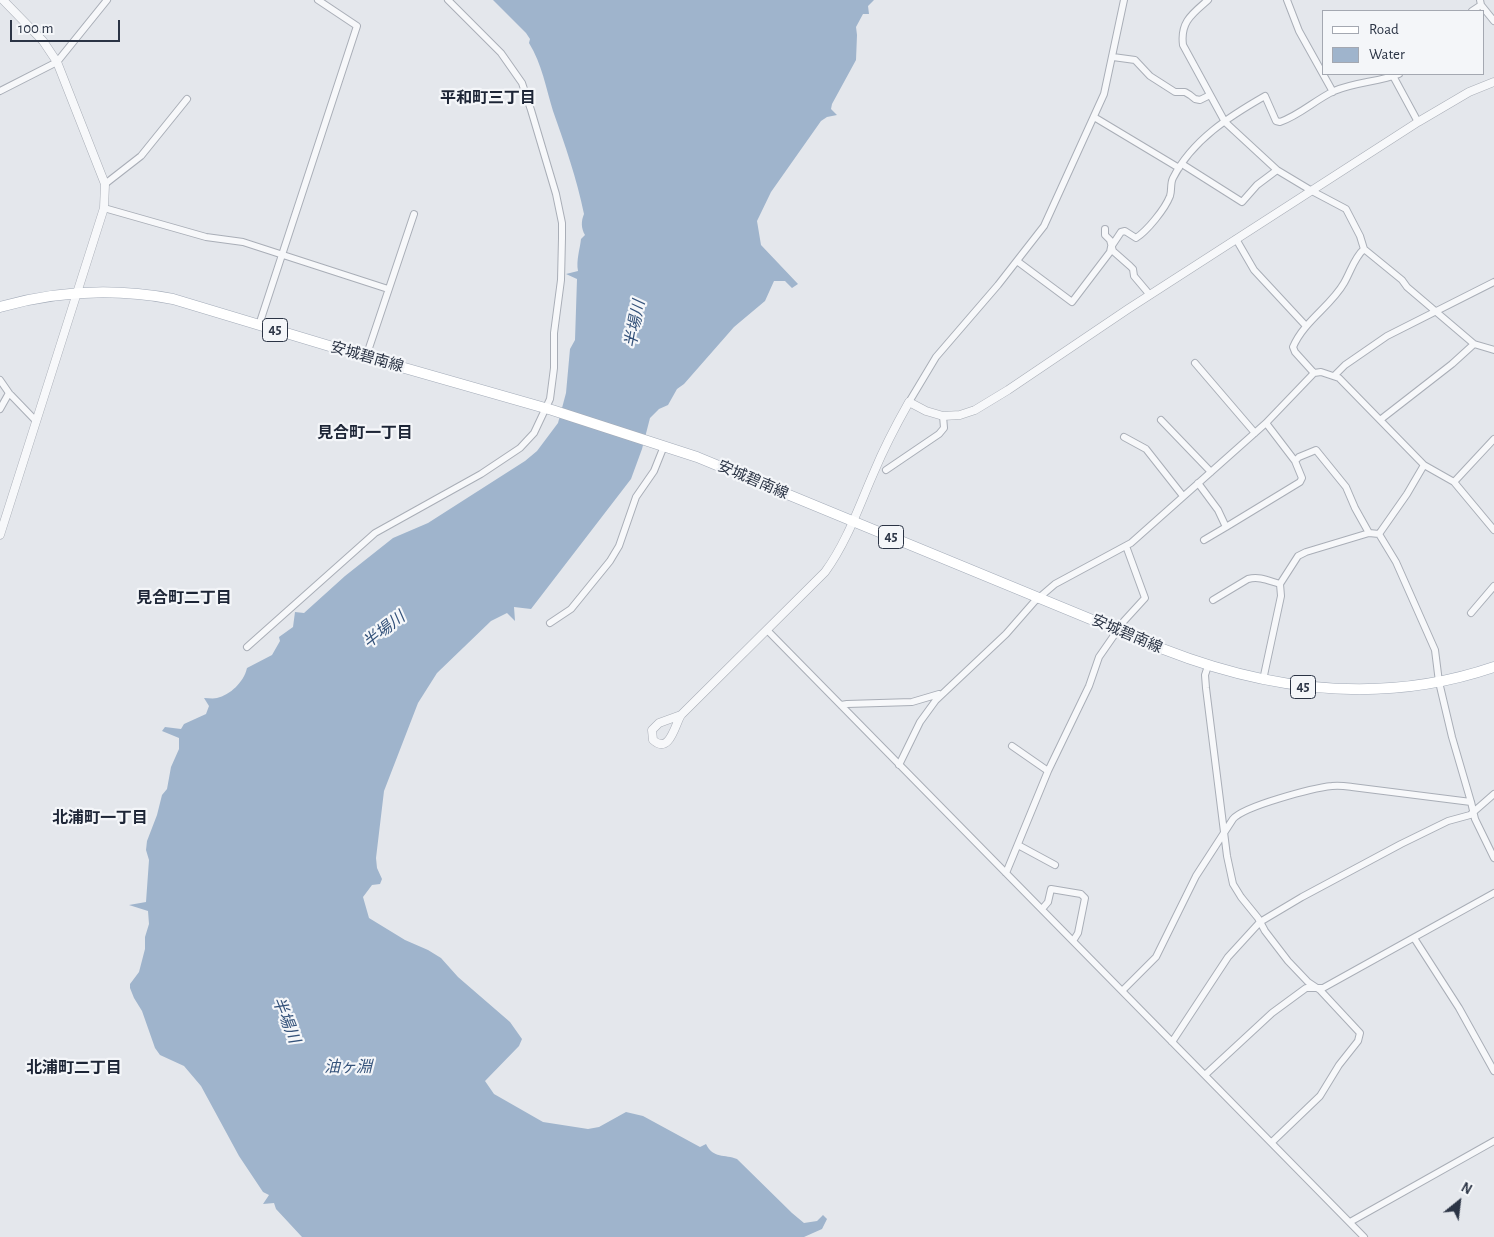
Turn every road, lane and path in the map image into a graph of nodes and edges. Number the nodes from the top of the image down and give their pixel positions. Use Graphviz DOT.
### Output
graph roads {
  1 [pos="2,0"];
  2 [pos="107,0"];
  3 [pos="318,0"];
  4 [pos="448,0"];
  5 [pos="1124,0"];
  6 [pos="1208,0"];
  7 [pos="1287,0"];
  8 [pos="1481,2"];
  9 [pos="1494,21"];
  10 [pos="1113,57"];
  11 [pos="57,62"];
  12 [pos="1322,71"];
  13 [pos="1324,75"];
  14 [pos="1391,75"];
  15 [pos="1395,75"];
  16 [pos="1494,82"];
  17 [pos="0,90"];
  18 [pos="1334,92"];
  19 [pos="1210,95"];
  20 [pos="187,99"];
  21 [pos="1094,117"];
  22 [pos="1225,122"];
  23 [pos="1418,122"];
  24 [pos="1181,166"];
  25 [pos="1277,170"];
  26 [pos="105,184"];
  27 [pos="1312,191"];
  28 [pos="104,208"];
  29 [pos="414,214"];
  30 [pos="1105,229"];
  31 [pos="1236,239"];
  32 [pos="1111,247"];
  33 [pos="1364,249"];
  34 [pos="281,255"];
  35 [pos="1017,261"];
  36 [pos="1494,282"];
  37 [pos="388,288"];
  38 [pos="77,293"];
  39 [pos="1150,295"];
  40 [pos="0,307"];
  41 [pos="1436,312"];
  42 [pos="259,324"];
  43 [pos="1306,326"];
  44 [pos="1474,344"];
  45 [pos="1494,350"];
  46 [pos="366,357"];
  47 [pos="1195,363"];
  48 [pos="1314,373"];
  49 [pos="1334,376"];
  50 [pos="0,380"];
  51 [pos="9,393"];
  52 [pos="908,402"];
  53 [pos="0,409"];
  54 [pos="548,409"];
  55 [pos="943,416"];
  56 [pos="1161,420"];
  57 [pos="1380,420"];
  58 [pos="36,422"];
  59 [pos="1266,423"];
  60 [pos="1255,433"];
  61 [pos="1124,437"];
  62 [pos="1494,439"];
  63 [pos="664,446"];
  64 [pos="1295,461"];
  65 [pos="1424,465"];
  66 [pos="886,470"];
  67 [pos="1211,472"];
  68 [pos="1454,482"];
  69 [pos="1198,483"];
  70 [pos="1183,496"];
  71 [pos="853,522"];
  72 [pos="1226,527"];
  73 [pos="1494,530"];
  74 [pos="1369,533"];
  75 [pos="1379,534"];
  76 [pos="0,535"];
  77 [pos="1204,540"];
  78 [pos="1126,546"];
  79 [pos="1280,584"];
  80 [pos="1494,586"];
  81 [pos="1039,598"];
  82 [pos="1213,600"];
  83 [pos="1471,613"];
  84 [pos="550,623"];
  85 [pos="767,630"];
  86 [pos="1118,631"];
  87 [pos="247,647"];
  88 [pos="1208,666"];
  89 [pos="1494,667"];
  90 [pos="1263,680"];
  91 [pos="1439,682"];
  92 [pos="943,692"];
  93 [pos="842,706"];
  94 [pos="681,714"];
  95 [pos="1012,746"];
  96 [pos="899,765"];
  97 [pos="1048,771"];
  98 [pos="1494,794"];
  99 [pos="1471,802"];
  100 [pos="1473,812"];
  101 [pos="1225,832"];
  102 [pos="1018,845"];
  103 [pos="1494,858"];
  104 [pos="1055,865"];
  105 [pos="1006,874"];
  106 [pos="1494,893"];
  107 [pos="1042,910"];
  108 [pos="1260,922"];
  109 [pos="1414,938"];
  110 [pos="1073,941"];
  111 [pos="1316,987"];
  112 [pos="1122,992"];
  113 [pos="1172,1042"];
  114 [pos="1494,1071"];
  115 [pos="1205,1075"];
  116 [pos="1494,1141"];
  117 [pos="1272,1142"];
  118 [pos="1350,1222"];
  119 [pos="1364,1237"];
  1 -- 11 [label="street"];
  2 -- 11 [label="street"];
  3 -- 34 [label="street"];
  4 -- 54 [label="street"];
  5 -- 10 [label="street"];
  6 -- 19 [label="street"];
  7 -- 12 [label="street"];
  8 -- 9 [label="street"];
  10 -- 19 [label="street"];
  10 -- 21 [label="street"];
  11 -- 17 [label="street"];
  11 -- 26 [label="street"];
  13 -- 18 [label="street"];
  14 -- 18 [label="street"];
  15 -- 23 [label="street"];
  16 -- 23 [label="street"];
  18 -- 22 [label="street"];
  19 -- 22 [label="street"];
  20 -- 26 [label="street"];
  21 -- 24 [label="street"];
  21 -- 35 [label="street"];
  22 -- 24 [label="street"];
  22 -- 25 [label="street"];
  23 -- 27 [label="street"];
  24 -- 25 [label="street"];
  24 -- 32 [label="street"];
  25 -- 27 [label="street"];
  26 -- 28 [label="street"];
  27 -- 31 [label="street"];
  27 -- 33 [label="street"];
  28 -- 34 [label="street"];
  28 -- 38 [label="street"];
  29 -- 37 [label="street"];
  30 -- 32 [label="street"];
  31 -- 39 [label="street"];
  31 -- 43 [label="street"];
  32 -- 35 [label="street"];
  32 -- 39 [label="street"];
  33 -- 41 [label="street"];
  33 -- 43 [label="street"];
  34 -- 37 [label="street"];
  34 -- 42 [label="street"];
  35 -- 52 [label="street"];
  36 -- 41 [label="street"];
  37 -- 46 [label="street"];
  38 -- 40 [label="main road, 安城碧南線 / 45"];
  38 -- 42 [label="main road, 安城碧南線 / 45"];
  38 -- 58 [label="street"];
  39 -- 55 [label="street"];
  41 -- 44 [label="street"];
  41 -- 49 [label="street"];
  42 -- 46 [label="main road, 安城碧南線 / 45"];
  43 -- 48 [label="street"];
  44 -- 45 [label="street"];
  44 -- 57 [label="street"];
  46 -- 54 [label="main road, 安城碧南線 / 45"];
  47 -- 60 [label="street"];
  48 -- 49 [label="street"];
  48 -- 59 [label="street"];
  49 -- 57 [label="street"];
  50 -- 51 [label="street"];
  51 -- 53 [label="street"];
  51 -- 58 [label="street"];
  52 -- 55 [label="street"];
  52 -- 71 [label="street"];
  54 -- 63 [label="main road, 安城碧南線 / 45"];
  54 -- 87 [label="street"];
  55 -- 66 [label="street"];
  56 -- 67 [label="street"];
  57 -- 65 [label="street"];
  58 -- 76 [label="street"];
  59 -- 60 [label="street"];
  59 -- 64 [label="street"];
  60 -- 67 [label="street"];
  61 -- 70 [label="street"];
  62 -- 68 [label="street"];
  63 -- 71 [label="main road, 安城碧南線 / 45"];
  63 -- 84 [label="street"];
  64 -- 72 [label="street"];
  64 -- 74 [label="street"];
  65 -- 68 [label="street"];
  65 -- 75 [label="street"];
  67 -- 69 [label="street"];
  68 -- 73 [label="street"];
  69 -- 70 [label="street"];
  69 -- 72 [label="street"];
  70 -- 78 [label="street"];
  71 -- 81 [label="main road, 安城碧南線 / 45"];
  71 -- 85 [label="street"];
  72 -- 77 [label="street"];
  74 -- 75 [label="street"];
  74 -- 79 [label="street"];
  75 -- 91 [label="street"];
  78 -- 81 [label="street"];
  78 -- 86 [label="street"];
  79 -- 82 [label="street"];
  79 -- 90 [label="street"];
  80 -- 83 [label="street"];
  81 -- 86 [label="main road, 安城碧南線 / 45"];
  81 -- 92 [label="street"];
  85 -- 93 [label="street"];
  85 -- 94 [label="street"];
  86 -- 88 [label="main road, 安城碧南線 / 45"];
  86 -- 97 [label="street"];
  88 -- 90 [label="main road, 安城碧南線 / 45"];
  88 -- 101 [label="street"];
  89 -- 91 [label="main road, 安城碧南線 / 45"];
  90 -- 91 [label="main road, 安城碧南線 / 45"];
  91 -- 99 [label="street"];
  92 -- 93 [label="street"];
  92 -- 96 [label="street"];
  93 -- 96 [label="street"];
  95 -- 97 [label="street"];
  96 -- 105 [label="street"];
  97 -- 102 [label="street"];
  98 -- 100 [label="street"];
  99 -- 100 [label="street"];
  99 -- 101 [label="street"];
  100 -- 103 [label="street"];
  100 -- 108 [label="street"];
  101 -- 108 [label="street"];
  101 -- 112 [label="street"];
  102 -- 104 [label="street"];
  102 -- 105 [label="street"];
  105 -- 107 [label="street"];
  106 -- 109 [label="street"];
  107 -- 110 [label="street"];
  107 -- 110 [label="street"];
  108 -- 111 [label="street"];
  108 -- 113 [label="street"];
  109 -- 111 [label="street"];
  109 -- 114 [label="street"];
  110 -- 112 [label="street"];
  111 -- 115 [label="street"];
  111 -- 117 [label="street"];
  112 -- 113 [label="street"];
  113 -- 115 [label="street"];
  115 -- 117 [label="street"];
  116 -- 118 [label="street"];
  117 -- 118 [label="street"];
  118 -- 119 [label="street"];
}
